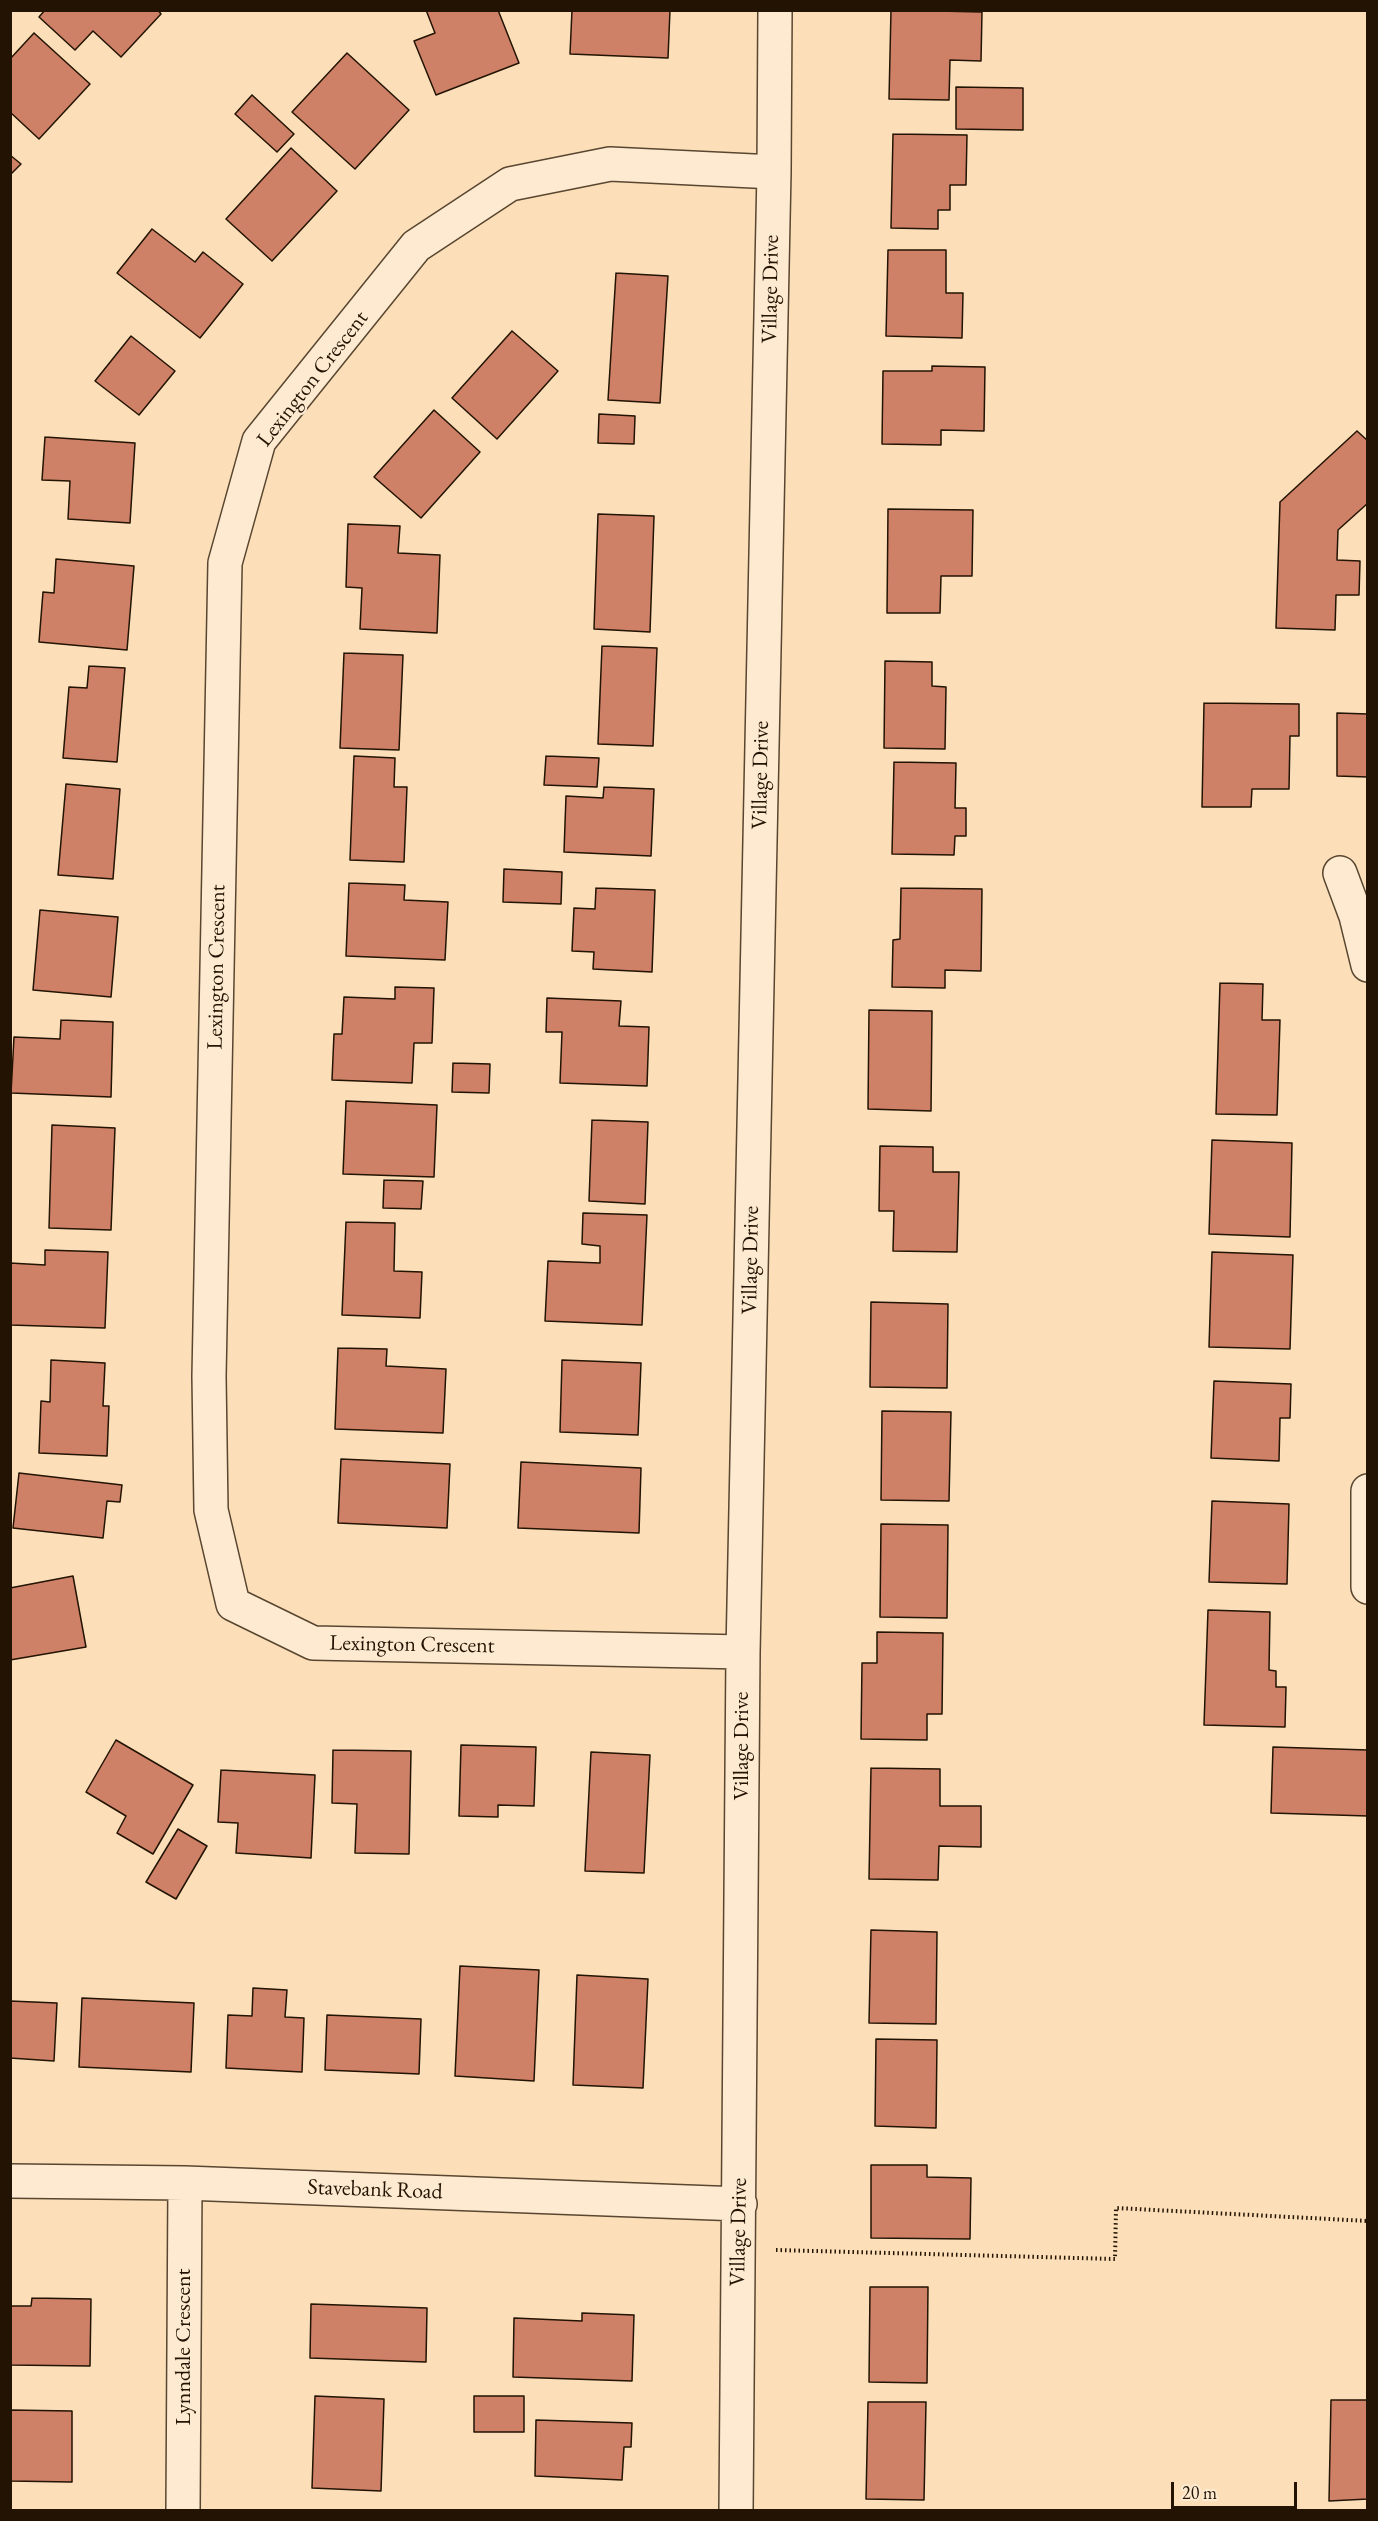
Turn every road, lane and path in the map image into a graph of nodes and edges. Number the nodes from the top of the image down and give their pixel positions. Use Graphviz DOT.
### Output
graph roads {
  1 [pos="775,10"];
  2 [pos="774,172"];
  3 [pos="1340,873"];
  4 [pos="1368,965"];
  5 [pos="1368,1491"];
  6 [pos="1368,1587"];
  7 [pos="743,1652"];
  8 [pos="10,2181"];
  9 [pos="185,2183"];
  10 [pos="740,2204"];
  11 [pos="1368,2221"];
  12 [pos="739,2249"];
  13 [pos="183,2511"];
  14 [pos="736,2511"];
  1 -- 2 [label="street, Village Drive"];
  2 -- 7 [label="street, Village Drive"];
  2 -- 7 [label="street, Lexington Crescent"];
  3 -- 4 [label="street"];
  5 -- 6 [label="street"];
  7 -- 10 [label="street, Village Drive"];
  8 -- 9 [label="street, Stavebank Road"];
  9 -- 10 [label="street, Stavebank Road"];
  9 -- 13 [label="street, Lynndale Crescent"];
  10 -- 12 [label="street, Village Drive"];
  11 -- 12 [label="path"];
  12 -- 14 [label="street, Village Drive"];
}
